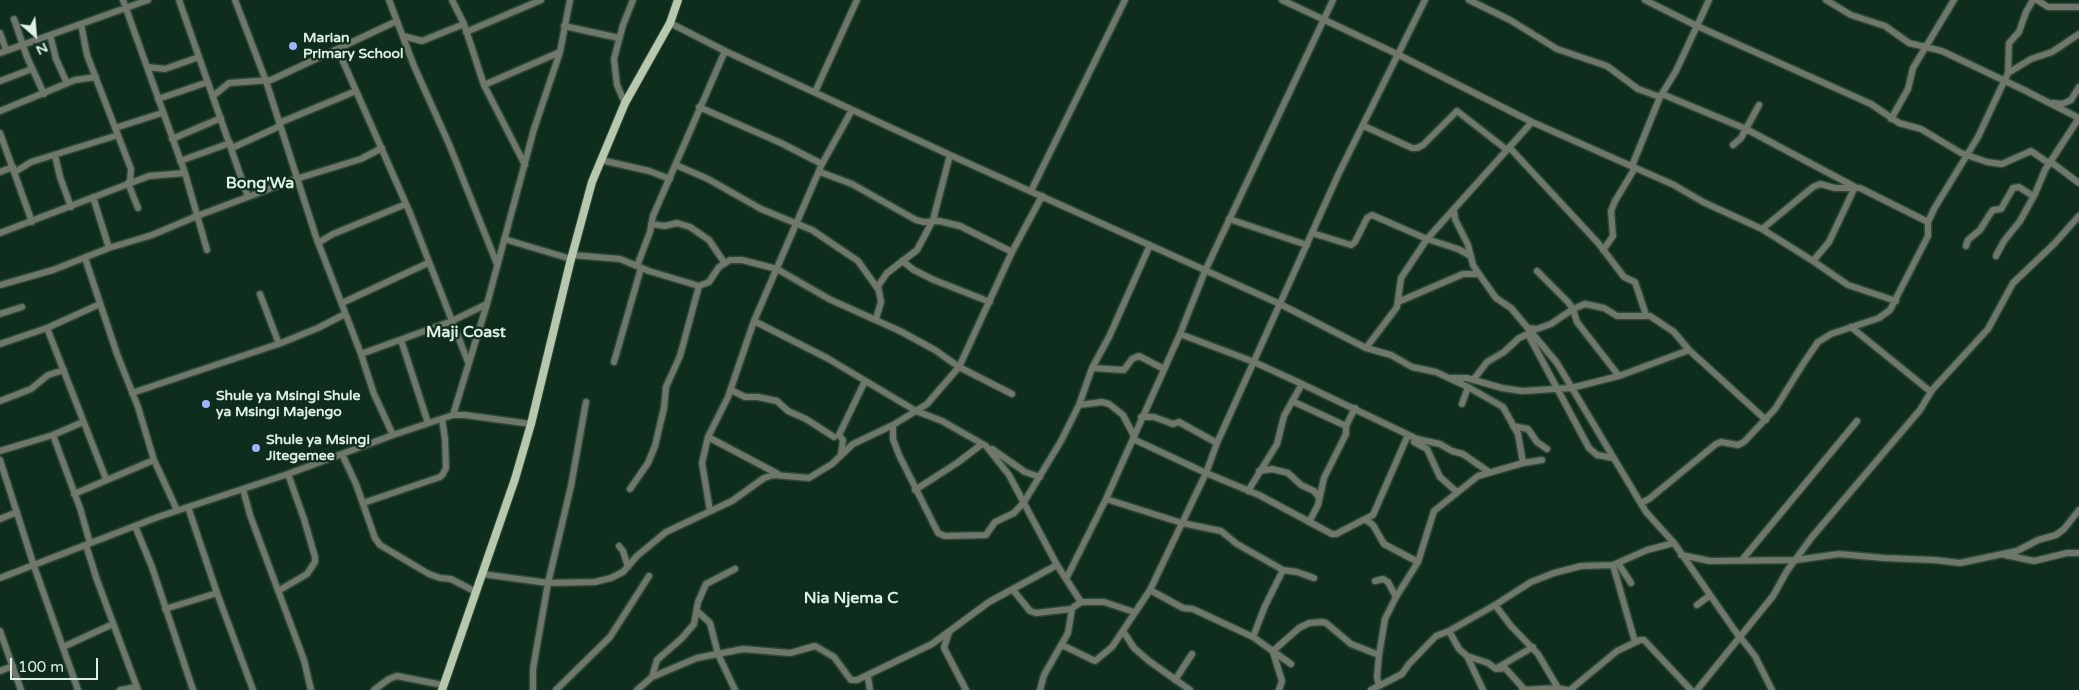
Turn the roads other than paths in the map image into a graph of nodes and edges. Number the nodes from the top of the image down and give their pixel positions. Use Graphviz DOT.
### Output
graph roads {
  1 [pos="123,0"];
  2 [pos="148,0"];
  3 [pos="179,0"];
  4 [pos="235,0"];
  5 [pos="390,0"];
  6 [pos="452,0"];
  7 [pos="542,0"];
  8 [pos="570,0"];
  9 [pos="634,0"];
  10 [pos="678,0"];
  11 [pos="857,0"];
  12 [pos="1125,0"];
  13 [pos="1282,0"];
  14 [pos="1332,0"];
  15 [pos="1425,0"];
  16 [pos="1469,0"];
  17 [pos="1645,0"];
  18 [pos="1709,0"];
  19 [pos="1826,0"];
  20 [pos="1954,0"];
  21 [pos="2033,0"];
  22 [pos="2037,0"];
  23 [pos="126,7"];
  24 [pos="2079,7"];
  25 [pos="14,19"];
  26 [pos="1324,19"];
  27 [pos="398,21"];
  28 [pos="670,23"];
  29 [pos="81,24"];
  30 [pos="464,24"];
  31 [pos="564,26"];
  32 [pos="1697,26"];
  33 [pos="466,32"];
  34 [pos="0,33"];
  35 [pos="2079,34"];
  36 [pos="50,35"];
  37 [pos="403,36"];
  38 [pos="619,38"];
  39 [pos="24,44"];
  40 [pos="1925,46"];
  41 [pos="338,50"];
  42 [pos="724,51"];
  43 [pos="3,52"];
  44 [pos="560,52"];
  45 [pos="1397,54"];
  46 [pos="199,57"];
  47 [pos="147,67"];
  48 [pos="32,69"];
  49 [pos="2008,73"];
  50 [pos="96,77"];
  51 [pos="2004,80"];
  52 [pos="0,81"];
  53 [pos="266,81"];
  54 [pos="208,82"];
  55 [pos="67,83"];
  56 [pos="484,85"];
  57 [pos="2079,87"];
  58 [pos="356,90"];
  59 [pos="815,92"];
  60 [pos="44,94"];
  61 [pos="1660,95"];
  62 [pos="213,96"];
  63 [pos="158,99"];
  64 [pos="625,103"];
  65 [pos="2050,103"];
  66 [pos="1759,105"];
  67 [pos="699,107"];
  68 [pos="852,110"];
  69 [pos="0,111"];
  70 [pos="162,113"];
  71 [pos="221,118"];
  72 [pos="2079,118"];
  73 [pos="1891,119"];
  74 [pos="1532,122"];
  75 [pos="280,124"];
  76 [pos="1364,126"];
  77 [pos="1746,129"];
  78 [pos="116,132"];
  79 [pos="0,133"];
  80 [pos="172,139"];
  81 [pos="1733,145"];
  82 [pos="231,146"];
  83 [pos="382,148"];
  84 [pos="1508,149"];
  85 [pos="950,154"];
  86 [pos="55,155"];
  87 [pos="1967,155"];
  88 [pos="601,160"];
  89 [pos="180,161"];
  90 [pos="2050,163"];
  91 [pos="822,164"];
  92 [pos="525,165"];
  93 [pos="676,165"];
  94 [pos="1634,167"];
  95 [pos="14,170"];
  96 [pos="0,172"];
  97 [pos="820,172"];
  98 [pos="185,173"];
  99 [pos="670,178"];
  100 [pos="296,179"];
  101 [pos="129,183"];
  102 [pos="2079,183"];
  103 [pos="1855,187"];
  104 [pos="1031,191"];
  105 [pos="1042,196"];
  106 [pos="2033,196"];
  107 [pos="93,197"];
  108 [pos="248,197"];
  109 [pos="406,204"];
  110 [pos="70,207"];
  111 [pos="138,208"];
  112 [pos="1454,211"];
  113 [pos="197,216"];
  114 [pos="2079,216"];
  115 [pos="1230,219"];
  116 [pos="933,220"];
  117 [pos="32,222"];
  118 [pos="1928,222"];
  119 [pos="797,223"];
  120 [pos="651,224"];
  121 [pos="1762,229"];
  122 [pos="1312,233"];
  123 [pos="0,234"];
  124 [pos="504,239"];
  125 [pos="1427,239"];
  126 [pos="318,243"];
  127 [pos="1150,245"];
  128 [pos="1307,245"];
  129 [pos="1966,246"];
  130 [pos="109,248"];
  131 [pos="207,250"];
  132 [pos="1603,250"];
  133 [pos="1012,252"];
  134 [pos="1471,256"];
  135 [pos="1996,256"];
  136 [pos="571,257"];
  137 [pos="84,258"];
  138 [pos="902,261"];
  139 [pos="1813,261"];
  140 [pos="724,262"];
  141 [pos="428,263"];
  142 [pos="496,264"];
  143 [pos="639,267"];
  144 [pos="777,269"];
  145 [pos="1205,270"];
  146 [pos="1537,272"];
  147 [pos="1479,274"];
  148 [pos="0,285"];
  149 [pos="699,286"];
  150 [pos="878,289"];
  151 [pos="260,294"];
  152 [pos="1896,301"];
  153 [pos="990,302"];
  154 [pos="1398,302"];
  155 [pos="342,303"];
  156 [pos="100,304"];
  157 [pos="487,304"];
  158 [pos="1280,304"];
  159 [pos="22,307"];
  160 [pos="1573,309"];
  161 [pos="0,314"];
  162 [pos="345,314"];
  163 [pos="1646,314"];
  164 [pos="876,319"];
  165 [pos="452,321"];
  166 [pos="754,321"];
  167 [pos="1851,327"];
  168 [pos="47,328"];
  169 [pos="1528,331"];
  170 [pos="1180,334"];
  171 [pos="401,340"];
  172 [pos="0,344"];
  173 [pos="279,344"];
  174 [pos="1366,348"];
  175 [pos="1689,350"];
  176 [pos="361,354"];
  177 [pos="468,362"];
  178 [pos="614,362"];
  179 [pos="1254,362"];
  180 [pos="959,367"];
  181 [pos="1092,368"];
  182 [pos="1164,369"];
  183 [pos="64,370"];
  184 [pos="1619,376"];
  185 [pos="1449,378"];
  186 [pos="1474,379"];
  187 [pos="865,381"];
  188 [pos="1302,384"];
  189 [pos="1468,387"];
  190 [pos="1556,388"];
  191 [pos="1571,388"];
  192 [pos="731,390"];
  193 [pos="1931,392"];
  194 [pos="132,393"];
  195 [pos="1012,394"];
  196 [pos="0,401"];
  197 [pos="1292,401"];
  198 [pos="586,402"];
  199 [pos="1462,404"];
  200 [pos="1079,405"];
  201 [pos="1355,408"];
  202 [pos="916,411"];
  203 [pos="453,416"];
  204 [pos="1141,417"];
  205 [pos="442,419"];
  206 [pos="1766,420"];
  207 [pos="1857,421"];
  208 [pos="83,422"];
  209 [pos="428,423"];
  210 [pos="532,424"];
  211 [pos="894,425"];
  212 [pos="1346,426"];
  213 [pos="1513,426"];
  214 [pos="53,434"];
  215 [pos="393,436"];
  216 [pos="834,436"];
  217 [pos="708,437"];
  218 [pos="1134,437"];
  219 [pos="1407,437"];
  220 [pos="1216,443"];
  221 [pos="984,445"];
  222 [pos="1546,449"];
  223 [pos="0,451"];
  224 [pos="342,454"];
  225 [pos="840,455"];
  226 [pos="1613,458"];
  227 [pos="0,460"];
  228 [pos="154,460"];
  229 [pos="1542,460"];
  230 [pos="1523,463"];
  231 [pos="1259,471"];
  232 [pos="1489,472"];
  233 [pos="1206,473"];
  234 [pos="288,474"];
  235 [pos="780,476"];
  236 [pos="1040,477"];
  237 [pos="106,479"];
  238 [pos="242,489"];
  239 [pos="630,489"];
  240 [pos="915,490"];
  241 [pos="1248,490"];
  242 [pos="1457,492"];
  243 [pos="74,494"];
  244 [pos="1320,497"];
  245 [pos="1106,499"];
  246 [pos="1024,502"];
  247 [pos="363,503"];
  248 [pos="1641,503"];
  249 [pos="188,507"];
  250 [pos="177,510"];
  251 [pos="2079,510"];
  252 [pos="710,511"];
  253 [pos="17,512"];
  254 [pos="0,519"];
  255 [pos="1366,520"];
  256 [pos="1309,522"];
  257 [pos="1182,523"];
  258 [pos="135,526"];
  259 [pos="1674,543"];
  260 [pos="88,544"];
  261 [pos="619,546"];
  262 [pos="2079,553"];
  263 [pos="2002,554"];
  264 [pos="1681,555"];
  265 [pos="1742,560"];
  266 [pos="1796,560"];
  267 [pos="1418,562"];
  268 [pos="1616,564"];
  269 [pos="1057,565"];
  270 [pos="34,566"];
  271 [pos="628,567"];
  272 [pos="735,569"];
  273 [pos="1283,570"];
  274 [pos="482,574"];
  275 [pos="649,576"];
  276 [pos="0,578"];
  277 [pos="1314,578"];
  278 [pos="1066,579"];
  279 [pos="1375,582"];
  280 [pos="548,583"];
  281 [pos="1631,583"];
  282 [pos="1013,590"];
  283 [pos="1150,590"];
  284 [pos="278,591"];
  285 [pos="476,592"];
  286 [pos="217,593"];
  287 [pos="1709,596"];
  288 [pos="1396,597"];
  289 [pos="1081,602"];
  290 [pos="1697,605"];
  291 [pos="1495,606"];
  292 [pos="165,609"];
  293 [pos="1072,609"];
  294 [pos="697,611"];
  295 [pos="1134,612"];
  296 [pos="113,624"];
  297 [pos="0,631"];
  298 [pos="1123,631"];
  299 [pos="1450,631"];
  300 [pos="949,632"];
  301 [pos="1253,637"];
  302 [pos="1740,637"];
  303 [pos="1635,642"];
  304 [pos="932,644"];
  305 [pos="1062,645"];
  306 [pos="63,647"];
  307 [pos="1533,647"];
  308 [pos="944,648"];
  309 [pos="1273,651"];
  310 [pos="718,654"];
  311 [pos="1192,654"];
  312 [pos="1379,655"];
  313 [pos="1467,656"];
  314 [pos="1291,664"];
  315 [pos="12,666"];
  316 [pos="1496,669"];
  317 [pos="0,671"];
  318 [pos="652,676"];
  319 [pos="868,677"];
  320 [pos="1175,680"];
  321 [pos="1379,686"];
  322 [pos="442,687"];
  323 [pos="1558,688"];
  324 [pos="138,689"];
  325 [pos="21,690"];
  326 [pos="78,690"];
  327 [pos="120,690"];
  328 [pos="193,690"];
  329 [pos="253,690"];
  330 [pos="311,690"];
  331 [pos="374,690"];
  332 [pos="533,690"];
  333 [pos="556,690"];
  334 [pos="638,690"];
  335 [pos="735,690"];
  336 [pos="870,690"];
  337 [pos="966,690"];
  338 [pos="1040,690"];
  339 [pos="1190,690"];
  340 [pos="1279,690"];
  341 [pos="1371,690"];
  342 [pos="1483,690"];
  343 [pos="1523,690"];
  344 [pos="1569,690"];
  345 [pos="1691,690"];
  346 [pos="1697,690"];
  347 [pos="1772,690"];
  1 -- 23 [label="street"];
  2 -- 23 [label="street"];
  3 -- 46 [label="street"];
  4 -- 53 [label="street"];
  5 -- 27 [label="street"];
  6 -- 30 [label="street"];
  7 -- 33 [label="street"];
  8 -- 31 [label="street"];
  9 -- 38 [label="street"];
  10 -- 28 [label="main road"];
  11 -- 59 [label="street"];
  12 -- 104 [label="street"];
  13 -- 26 [label="street"];
  14 -- 26 [label="street"];
  15 -- 45 [label="street"];
  16 -- 61 [label="street"];
  17 -- 32 [label="street"];
  18 -- 32 [label="street"];
  19 -- 40 [label="street"];
  20 -- 40 [label="street"];
  21 -- 49 [label="street"];
  22 -- 24 [label="street"];
  23 -- 29 [label="street"];
  23 -- 47 [label="street"];
  25 -- 39 [label="street"];
  26 -- 45 [label="street"];
  26 -- 115 [label="street"];
  27 -- 37 [label="street"];
  27 -- 41 [label="street"];
  28 -- 42 [label="street"];
  28 -- 64 [label="main road"];
  29 -- 36 [label="street"];
  29 -- 50 [label="street"];
  30 -- 33 [label="street"];
  30 -- 37 [label="street"];
  31 -- 38 [label="street"];
  31 -- 44 [label="street"];
  32 -- 61 [label="street"];
  32 -- 73 [label="street"];
  33 -- 56 [label="street"];
  34 -- 43 [label="street"];
  35 -- 49 [label="street"];
  36 -- 39 [label="street"];
  36 -- 55 [label="street"];
  37 -- 142 [label="street"];
  38 -- 64 [label="street"];
  39 -- 43 [label="street"];
  39 -- 48 [label="street"];
  40 -- 51 [label="street"];
  40 -- 73 [label="street"];
  41 -- 53 [label="street"];
  41 -- 58 [label="street"];
  42 -- 59 [label="street"];
  42 -- 67 [label="street"];
  44 -- 56 [label="street"];
  44 -- 92 [label="street"];
  45 -- 74 [label="street"];
  45 -- 76 [label="street"];
  46 -- 47 [label="street"];
  46 -- 54 [label="street"];
  47 -- 63 [label="street"];
  48 -- 52 [label="street"];
  48 -- 60 [label="street"];
  49 -- 51 [label="street"];
  50 -- 55 [label="street"];
  50 -- 78 [label="street"];
  51 -- 65 [label="street"];
  51 -- 87 [label="street"];
  53 -- 62 [label="street"];
  53 -- 75 [label="street"];
  54 -- 62 [label="street"];
  54 -- 63 [label="street"];
  55 -- 60 [label="street"];
  56 -- 92 [label="street"];
  57 -- 65 [label="street"];
  58 -- 75 [label="street"];
  58 -- 83 [label="street"];
  59 -- 68 [label="street"];
  60 -- 69 [label="street"];
  61 -- 77 [label="street"];
  61 -- 94 [label="street"];
  62 -- 71 [label="street"];
  63 -- 70 [label="street"];
  64 -- 88 [label="main road"];
  65 -- 72 [label="street"];
  66 -- 77 [label="street"];
  67 -- 91 [label="street"];
  67 -- 93 [label="street"];
  68 -- 85 [label="street"];
  68 -- 91 [label="street"];
  70 -- 78 [label="street"];
  70 -- 80 [label="street"];
  71 -- 80 [label="street"];
  71 -- 82 [label="street"];
  72 -- 90 [label="street"];
  73 -- 87 [label="street"];
  74 -- 84 [label="street"];
  74 -- 94 [label="street"];
  75 -- 82 [label="street"];
  75 -- 100 [label="street"];
  76 -- 84 [label="street"];
  76 -- 122 [label="street"];
  77 -- 81 [label="street"];
  77 -- 103 [label="street"];
  78 -- 86 [label="street"];
  78 -- 101 [label="street"];
  79 -- 95 [label="street"];
  80 -- 89 [label="street"];
  82 -- 89 [label="street"];
  82 -- 108 [label="street"];
  83 -- 100 [label="street"];
  83 -- 109 [label="street"];
  84 -- 112 [label="street"];
  84 -- 132 [label="street"];
  85 -- 104 [label="street"];
  85 -- 116 [label="street"];
  86 -- 95 [label="street"];
  86 -- 110 [label="street"];
  87 -- 90 [label="street"];
  87 -- 118 [label="street"];
  88 -- 99 [label="street"];
  88 -- 136 [label="main road"];
  89 -- 98 [label="street"];
  90 -- 102 [label="street"];
  90 -- 106 [label="street"];
  91 -- 97 [label="street"];
  92 -- 124 [label="street"];
  93 -- 99 [label="street"];
  93 -- 119 [label="street"];
  94 -- 121 [label="street"];
  94 -- 132 [label="street"];
  95 -- 96 [label="street"];
  95 -- 117 [label="street"];
  97 -- 116 [label="street"];
  97 -- 119 [label="street"];
  98 -- 101 [label="street"];
  98 -- 113 [label="street"];
  99 -- 120 [label="street"];
  100 -- 108 [label="street"];
  100 -- 126 [label="street"];
  101 -- 107 [label="street"];
  101 -- 111 [label="street"];
  103 -- 118 [label="street"];
  103 -- 121 [label="street"];
  103 -- 139 [label="street"];
  104 -- 105 [label="street"];
  105 -- 127 [label="street"];
  105 -- 133 [label="street"];
  106 -- 129 [label="street"];
  106 -- 135 [label="street"];
  107 -- 110 [label="street"];
  107 -- 130 [label="street"];
  108 -- 113 [label="street"];
  109 -- 126 [label="street"];
  109 -- 141 [label="street"];
  110 -- 117 [label="street"];
  112 -- 125 [label="street"];
  112 -- 134 [label="street"];
  113 -- 130 [label="street"];
  113 -- 131 [label="street"];
  114 -- 193 [label="street"];
  115 -- 128 [label="street"];
  115 -- 145 [label="street"];
  116 -- 133 [label="street"];
  116 -- 138 [label="street"];
  117 -- 123 [label="street"];
  118 -- 152 [label="street"];
  119 -- 144 [label="street"];
  119 -- 150 [label="street"];
  120 -- 140 [label="street"];
  120 -- 143 [label="street"];
  121 -- 139 [label="street"];
  122 -- 125 [label="street"];
  122 -- 128 [label="street"];
  124 -- 136 [label="street"];
  124 -- 142 [label="street"];
  125 -- 134 [label="street"];
  125 -- 154 [label="street"];
  126 -- 155 [label="street"];
  127 -- 145 [label="street"];
  127 -- 181 [label="street"];
  128 -- 158 [label="street"];
  130 -- 137 [label="street"];
  132 -- 163 [label="street"];
  133 -- 153 [label="street"];
  134 -- 147 [label="street"];
  136 -- 143 [label="street"];
  136 -- 210 [label="main road"];
  137 -- 148 [label="street"];
  137 -- 156 [label="street"];
  138 -- 150 [label="street"];
  138 -- 153 [label="street"];
  139 -- 152 [label="street"];
  140 -- 144 [label="street"];
  140 -- 149 [label="street"];
  141 -- 155 [label="street"];
  141 -- 165 [label="street"];
  142 -- 157 [label="street"];
  143 -- 149 [label="street"];
  143 -- 178 [label="street"];
  144 -- 164 [label="street"];
  144 -- 166 [label="street"];
  145 -- 158 [label="street"];
  145 -- 170 [label="street"];
  146 -- 160 [label="street"];
  147 -- 154 [label="street"];
  147 -- 169 [label="street"];
  149 -- 239 [label="street"];
  150 -- 164 [label="street"];
  151 -- 173 [label="street"];
  152 -- 167 [label="street"];
  153 -- 180 [label="street"];
  154 -- 174 [label="street"];
  155 -- 162 [label="street"];
  156 -- 168 [label="street"];
  156 -- 194 [label="street"];
  157 -- 165 [label="street"];
  157 -- 177 [label="street"];
  158 -- 174 [label="street"];
  158 -- 179 [label="street"];
  159 -- 161 [label="street"];
  160 -- 163 [label="street"];
  160 -- 169 [label="street"];
  160 -- 184 [label="street"];
  162 -- 173 [label="street"];
  162 -- 176 [label="street"];
  163 -- 175 [label="street"];
  164 -- 180 [label="street"];
  165 -- 171 [label="street"];
  165 -- 177 [label="street"];
  166 -- 187 [label="street"];
  166 -- 192 [label="street"];
  167 -- 193 [label="street"];
  167 -- 206 [label="street"];
  168 -- 172 [label="street"];
  168 -- 183 [label="street"];
  169 -- 186 [label="street"];
  169 -- 190 [label="street"];
  169 -- 191 [label="street"];
  170 -- 179 [label="street"];
  170 -- 182 [label="street"];
  171 -- 176 [label="street"];
  171 -- 209 [label="street"];
  173 -- 194 [label="street"];
  174 -- 185 [label="street"];
  175 -- 184 [label="street"];
  175 -- 206 [label="street"];
  176 -- 215 [label="street"];
  177 -- 203 [label="street"];
  179 -- 188 [label="street"];
  179 -- 220 [label="street"];
  180 -- 195 [label="street"];
  180 -- 202 [label="street"];
  181 -- 182 [label="street"];
  181 -- 200 [label="street"];
  182 -- 204 [label="street"];
  183 -- 196 [label="street"];
  183 -- 208 [label="street"];
  184 -- 191 [label="street"];
  185 -- 186 [label="street"];
  185 -- 189 [label="street"];
  186 -- 190 [label="street"];
  187 -- 202 [label="street"];
  187 -- 225 [label="street"];
  188 -- 197 [label="street"];
  188 -- 201 [label="street"];
  189 -- 199 [label="street"];
  189 -- 213 [label="street"];
  190 -- 191 [label="street"];
  190 -- 226 [label="street"];
  191 -- 226 [label="street"];
  192 -- 216 [label="street"];
  192 -- 217 [label="street"];
  193 -- 266 [label="street"];
  194 -- 228 [label="street"];
  197 -- 212 [label="street"];
  197 -- 231 [label="street"];
  198 -- 280 [label="street"];
  200 -- 218 [label="street"];
  200 -- 236 [label="street"];
  201 -- 212 [label="street"];
  201 -- 219 [label="street"];
  202 -- 211 [label="street"];
  202 -- 221 [label="street"];
  203 -- 205 [label="street"];
  203 -- 210 [label="street"];
  204 -- 218 [label="street"];
  204 -- 220 [label="street"];
  205 -- 209 [label="street"];
  205 -- 247 [label="street"];
  206 -- 248 [label="street"];
  207 -- 265 [label="street"];
  208 -- 214 [label="street"];
  208 -- 237 [label="street"];
  209 -- 215 [label="street"];
  210 -- 274 [label="main road"];
  211 -- 225 [label="street"];
  211 -- 240 [label="street"];
  212 -- 244 [label="street"];
  213 -- 222 [label="street"];
  213 -- 230 [label="street"];
  214 -- 223 [label="street"];
  214 -- 243 [label="street"];
  215 -- 224 [label="street"];
  217 -- 235 [label="street"];
  217 -- 252 [label="street"];
  218 -- 233 [label="street"];
  218 -- 245 [label="street"];
  219 -- 232 [label="street"];
  219 -- 242 [label="street"];
  219 -- 255 [label="street"];
  220 -- 233 [label="street"];
  221 -- 236 [label="street"];
  221 -- 240 [label="street"];
  221 -- 246 [label="street"];
  224 -- 234 [label="street"];
  224 -- 247 [label="street"];
  225 -- 235 [label="street"];
  226 -- 248 [label="street"];
  227 -- 253 [label="street"];
  228 -- 237 [label="street"];
  228 -- 250 [label="street"];
  229 -- 230 [label="street"];
  230 -- 232 [label="street"];
  231 -- 241 [label="street"];
  231 -- 244 [label="street"];
  232 -- 242 [label="street"];
  233 -- 241 [label="street"];
  233 -- 257 [label="street"];
  234 -- 238 [label="street"];
  234 -- 284 [label="street"];
  235 -- 252 [label="street"];
  236 -- 246 [label="street"];
  237 -- 243 [label="street"];
  238 -- 249 [label="street"];
  238 -- 284 [label="street"];
  240 -- 246 [label="street"];
  241 -- 256 [label="street"];
  242 -- 267 [label="street"];
  243 -- 260 [label="street"];
  244 -- 256 [label="street"];
  245 -- 257 [label="street"];
  245 -- 278 [label="street"];
  246 -- 269 [label="street"];
  247 -- 285 [label="street"];
  248 -- 259 [label="street"];
  249 -- 250 [label="street"];
  249 -- 286 [label="street"];
  250 -- 258 [label="street"];
  251 -- 263 [label="street"];
  252 -- 271 [label="street"];
  253 -- 254 [label="street"];
  253 -- 270 [label="street"];
  255 -- 256 [label="street"];
  255 -- 267 [label="street"];
  257 -- 273 [label="street"];
  257 -- 283 [label="street"];
  258 -- 260 [label="street"];
  258 -- 292 [label="street"];
  259 -- 264 [label="street"];
  259 -- 268 [label="street"];
  260 -- 270 [label="street"];
  260 -- 296 [label="street"];
  261 -- 271 [label="street"];
  262 -- 263 [label="street"];
  263 -- 266 [label="street"];
  264 -- 265 [label="street"];
  264 -- 287 [label="street"];
  265 -- 266 [label="street"];
  266 -- 302 [label="street"];
  267 -- 288 [label="street"];
  268 -- 281 [label="street"];
  268 -- 291 [label="street"];
  268 -- 303 [label="street"];
  269 -- 278 [label="street"];
  269 -- 282 [label="street"];
  270 -- 276 [label="street"];
  270 -- 306 [label="street"];
  271 -- 280 [label="street"];
  272 -- 294 [label="street"];
  273 -- 277 [label="street"];
  273 -- 301 [label="street"];
  274 -- 280 [label="street"];
  274 -- 285 [label="main road"];
  275 -- 333 [label="street"];
  278 -- 289 [label="street"];
  279 -- 288 [label="street"];
  280 -- 332 [label="street"];
  282 -- 293 [label="street"];
  282 -- 300 [label="street"];
  283 -- 295 [label="street"];
  283 -- 301 [label="street"];
  284 -- 330 [label="street"];
  285 -- 322 [label="main road"];
  286 -- 292 [label="street"];
  286 -- 329 [label="street"];
  287 -- 290 [label="street"];
  287 -- 302 [label="street"];
  288 -- 312 [label="street"];
  289 -- 293 [label="street"];
  289 -- 295 [label="street"];
  291 -- 299 [label="street"];
  291 -- 307 [label="street"];
  292 -- 328 [label="street"];
  293 -- 305 [label="street"];
  294 -- 310 [label="street"];
  294 -- 318 [label="street"];
  295 -- 298 [label="street"];
  296 -- 306 [label="street"];
  296 -- 324 [label="street"];
  297 -- 315 [label="street"];
  298 -- 305 [label="street"];
  298 -- 320 [label="street"];
  299 -- 313 [label="street"];
  299 -- 321 [label="street"];
  300 -- 304 [label="street"];
  300 -- 308 [label="street"];
  301 -- 309 [label="street"];
  302 -- 346 [label="street"];
  302 -- 347 [label="street"];
  303 -- 344 [label="street"];
  303 -- 345 [label="street"];
  304 -- 308 [label="street"];
  304 -- 319 [label="street"];
  305 -- 338 [label="street"];
  306 -- 326 [label="street"];
  307 -- 316 [label="street"];
  307 -- 323 [label="street"];
  308 -- 337 [label="street"];
  309 -- 312 [label="street"];
  309 -- 314 [label="street"];
  309 -- 340 [label="street"];
  310 -- 318 [label="street"];
  310 -- 319 [label="street"];
  310 -- 335 [label="street"];
  311 -- 320 [label="street"];
  312 -- 321 [label="street"];
  313 -- 316 [label="street"];
  313 -- 342 [label="street"];
  315 -- 317 [label="street"];
  315 -- 325 [label="street"];
  316 -- 343 [label="street"];
  318 -- 334 [label="street"];
  319 -- 336 [label="street"];
  320 -- 339 [label="street"];
  321 -- 341 [label="street"];
  322 -- 331 [label="street"];
  323 -- 343 [label="street"];
  323 -- 344 [label="street"];
  324 -- 327 [label="street"];
}
